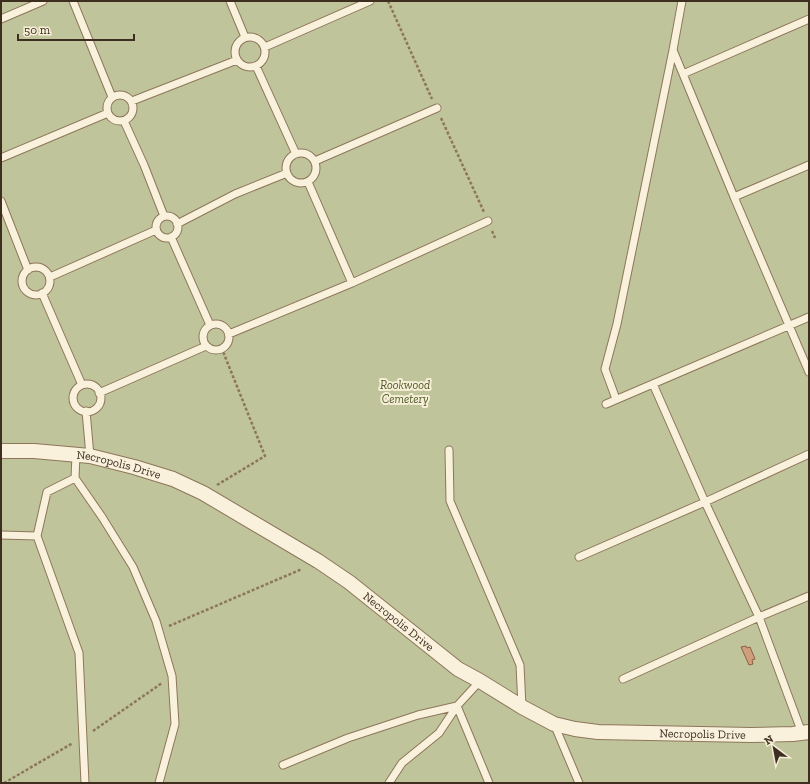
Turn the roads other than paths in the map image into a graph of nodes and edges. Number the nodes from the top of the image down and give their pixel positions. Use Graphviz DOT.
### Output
graph roads {
  1 [pos="43,1"];
  2 [pos="73,1"];
  3 [pos="230,1"];
  4 [pos="370,1"];
  5 [pos="682,1"];
  6 [pos="1,19"];
  7 [pos="809,19"];
  8 [pos="245,37"];
  9 [pos="265,47"];
  10 [pos="673,50"];
  11 [pos="237,60"];
  12 [pos="256,66"];
  13 [pos="683,74"];
  14 [pos="112,97"];
  15 [pos="132,101"];
  16 [pos="437,108"];
  17 [pos="108,113"];
  18 [pos="124,121"];
  19 [pos="296,154"];
  20 [pos="1,158"];
  21 [pos="315,161"];
  22 [pos="809,165"];
  23 [pos="287,173"];
  24 [pos="308,182"];
  25 [pos="734,197"];
  26 [pos="1,201"];
  27 [pos="164,216"];
  28 [pos="488,221"];
  29 [pos="177,224"];
  30 [pos="156,230"];
  31 [pos="171,237"];
  32 [pos="28,270"];
  33 [pos="50,277"];
  34 [pos="352,283"];
  35 [pos="42,294"];
  36 [pos="809,317"];
  37 [pos="210,325"];
  38 [pos="789,326"];
  39 [pos="229,334"];
  40 [pos="206,346"];
  41 [pos="809,372"];
  42 [pos="653,384"];
  43 [pos="82,385"];
  44 [pos="99,393"];
  45 [pos="616,399"];
  46 [pos="606,404"];
  47 [pos="86,412"];
  48 [pos="449,450"];
  49 [pos="1,451"];
  50 [pos="809,454"];
  51 [pos="83,456"];
  52 [pos="75,478"];
  53 [pos="705,502"];
  54 [pos="1,535"];
  55 [pos="37,536"];
  56 [pos="579,557"];
  57 [pos="809,596"];
  58 [pos="759,617"];
  59 [pos="623,679"];
  60 [pos="480,681"];
  61 [pos="457,706"];
  62 [pos="522,707"];
  63 [pos="554,724"];
  64 [pos="806,732"];
  65 [pos="283,765"];
  66 [pos="85,783"];
  67 [pos="159,783"];
  68 [pos="389,783"];
  69 [pos="488,783"];
  70 [pos="579,783"];
  1 -- 6 [label="lane"];
  2 -- 14 [label="lane"];
  3 -- 8 [label="lane"];
  4 -- 9 [label="lane"];
  5 -- 10 [label="lane"];
  7 -- 13 [label="lane"];
  8 -- 9 [label="lane"];
  8 -- 11 [label="lane"];
  9 -- 12 [label="lane"];
  10 -- 13 [label="lane"];
  10 -- 45 [label="lane"];
  11 -- 12 [label="lane"];
  11 -- 15 [label="lane"];
  12 -- 19 [label="lane"];
  13 -- 25 [label="lane"];
  14 -- 15 [label="lane"];
  14 -- 17 [label="lane"];
  15 -- 18 [label="lane"];
  16 -- 21 [label="lane"];
  17 -- 18 [label="lane"];
  17 -- 20 [label="lane"];
  18 -- 27 [label="lane"];
  19 -- 21 [label="lane"];
  19 -- 23 [label="lane"];
  21 -- 24 [label="lane"];
  22 -- 25 [label="lane"];
  23 -- 24 [label="lane"];
  23 -- 29 [label="lane"];
  24 -- 34 [label="lane"];
  25 -- 38 [label="lane"];
  26 -- 32 [label="lane"];
  27 -- 29 [label="lane"];
  27 -- 30 [label="lane"];
  28 -- 34 [label="lane"];
  29 -- 31 [label="lane"];
  30 -- 31 [label="lane"];
  30 -- 33 [label="lane"];
  31 -- 37 [label="lane"];
  32 -- 33 [label="lane"];
  32 -- 35 [label="lane"];
  33 -- 35 [label="lane"];
  34 -- 39 [label="lane"];
  35 -- 43 [label="lane"];
  36 -- 38 [label="lane"];
  37 -- 39 [label="lane"];
  37 -- 40 [label="lane"];
  38 -- 41 [label="lane"];
  38 -- 42 [label="lane"];
  39 -- 40 [label="lane"];
  40 -- 44 [label="lane"];
  42 -- 45 [label="lane"];
  42 -- 53 [label="lane"];
  43 -- 44 [label="lane"];
  43 -- 47 [label="lane"];
  44 -- 47 [label="lane"];
  45 -- 46 [label="lane"];
  47 -- 51 [label="lane"];
  48 -- 62 [label="lane"];
  49 -- 51 [label="street, Necropolis Drive"];
  50 -- 53 [label="lane"];
  51 -- 52 [label="lane"];
  51 -- 60 [label="street, Necropolis Drive"];
  52 -- 55 [label="lane"];
  52 -- 67 [label="lane"];
  53 -- 56 [label="lane"];
  53 -- 58 [label="lane"];
  54 -- 55 [label="lane"];
  55 -- 66 [label="lane"];
  57 -- 58 [label="lane"];
  58 -- 59 [label="lane"];
  58 -- 64 [label="lane"];
  60 -- 61 [label="lane"];
  60 -- 62 [label="street, Necropolis Drive"];
  61 -- 65 [label="lane"];
  61 -- 68 [label="lane"];
  61 -- 69 [label="lane"];
  62 -- 63 [label="street, Necropolis Drive"];
  63 -- 64 [label="street, Necropolis Drive"];
  63 -- 70 [label="lane"];
}
